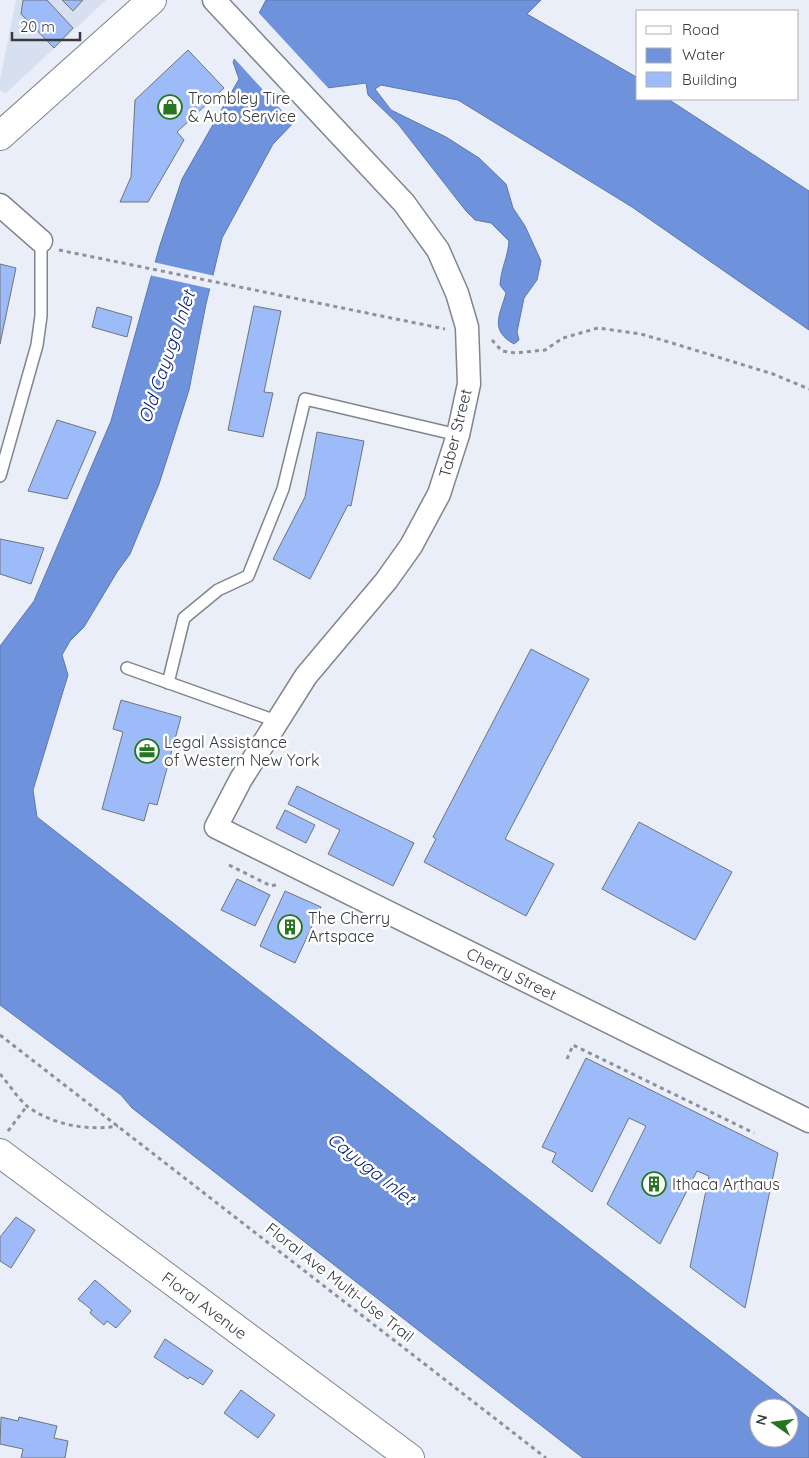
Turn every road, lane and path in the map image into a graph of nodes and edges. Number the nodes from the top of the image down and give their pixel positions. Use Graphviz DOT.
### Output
graph roads {
  1 [pos="152,0"];
  2 [pos="214,0"];
  3 [pos="0,136"];
  4 [pos="0,205"];
  5 [pos="41,241"];
  6 [pos="476,325"];
  7 [pos="809,390"];
  8 [pos="458,435"];
  9 [pos="0,476"];
  10 [pos="127,668"];
  11 [pos="168,683"];
  12 [pos="276,721"];
  13 [pos="216,827"];
  14 [pos="0,1036"];
  15 [pos="567,1059"];
  16 [pos="0,1074"];
  17 [pos="27,1106"];
  18 [pos="809,1121"];
  19 [pos="118,1126"];
  20 [pos="754,1133"];
  21 [pos="2,1144"];
  22 [pos="410,1458"];
  23 [pos="546,1458"];
  1 -- 3 [label="main road"];
  2 -- 6 [label="street, Taber Street"];
  4 -- 5 [label="street"];
  5 -- 6 [label="path"];
  5 -- 9 [label="lane"];
  6 -- 7 [label="path"];
  6 -- 8 [label="street, Taber Street"];
  8 -- 11 [label="lane"];
  8 -- 12 [label="street, Taber Street"];
  10 -- 11 [label="lane"];
  11 -- 12 [label="lane"];
  12 -- 13 [label="street, Taber Street"];
  13 -- 18 [label="street, Cherry Street"];
  14 -- 19 [label="path, Floral Ave Multi-Use Trail"];
  15 -- 20 [label="path"];
  16 -- 17 [label="path"];
  17 -- 19 [label="path"];
  17 -- 21 [label="path"];
  19 -- 23 [label="path, Floral Ave Multi-Use Trail"];
  21 -- 22 [label="main road, Floral Avenue"];
}
